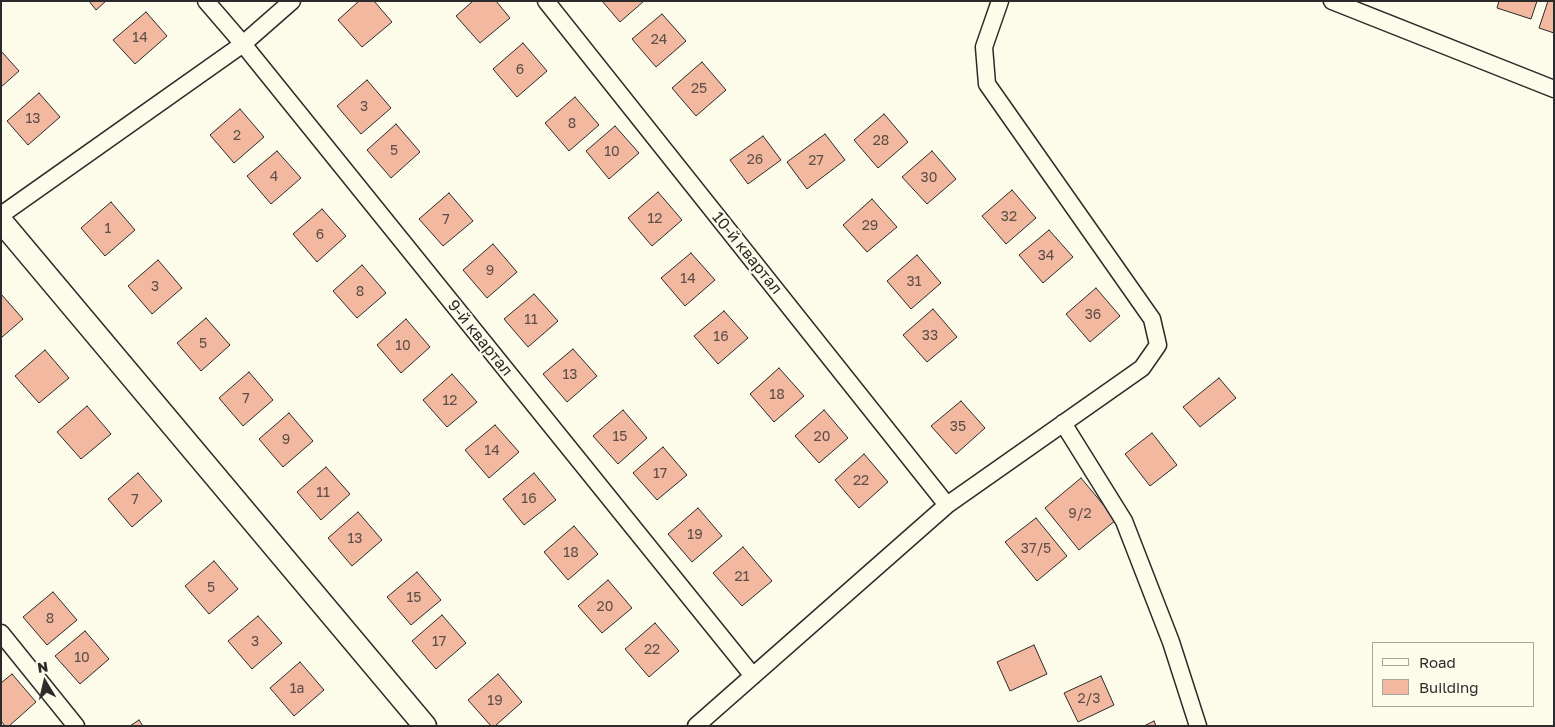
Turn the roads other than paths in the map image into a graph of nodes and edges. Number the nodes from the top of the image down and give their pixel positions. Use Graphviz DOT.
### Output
graph roads {
  1 [pos="206,1"];
  2 [pos="292,1"];
  3 [pos="546,1"];
  4 [pos="1000,1"];
  5 [pos="1332,1"];
  6 [pos="243,44"];
  7 [pos="1554,89"];
  8 [pos="1,214"];
  9 [pos="1,220"];
  10 [pos="1063,423"];
  11 [pos="947,505"];
  12 [pos="1,633"];
  13 [pos="753,676"];
  14 [pos="424,725"];
  15 [pos="76,726"];
  16 [pos="696,726"];
  17 [pos="1198,726"];
  1 -- 6 [label="street, 9-й квартал"];
  2 -- 6 [label="street"];
  3 -- 11 [label="street, 10-й квартал"];
  4 -- 10 [label="street"];
  5 -- 7 [label="street"];
  6 -- 8 [label="street"];
  6 -- 13 [label="street, 9-й квартал"];
  9 -- 14 [label="street"];
  10 -- 11 [label="street"];
  10 -- 17 [label="street"];
  11 -- 13 [label="street"];
  12 -- 15 [label="street"];
  13 -- 16 [label="street"];
}
